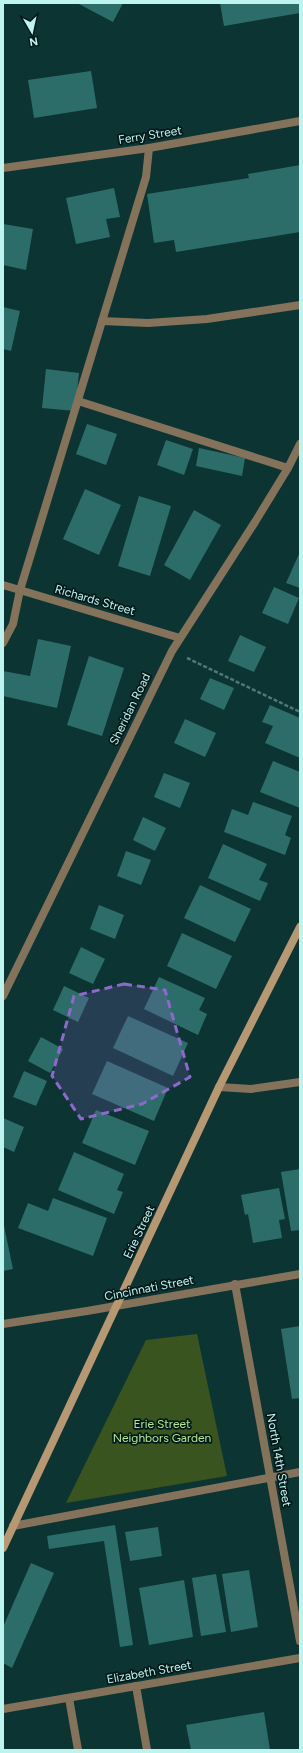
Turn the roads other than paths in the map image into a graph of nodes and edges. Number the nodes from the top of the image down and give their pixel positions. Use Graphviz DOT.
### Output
graph roads {
  1 [pos="300,121"];
  2 [pos="149,148"];
  3 [pos="3,168"];
  4 [pos="300,305"];
  5 [pos="102,321"];
  6 [pos="78,401"];
  7 [pos="300,444"];
  8 [pos="288,468"];
  9 [pos="3,585"];
  10 [pos="20,590"];
  11 [pos="180,638"];
  12 [pos="3,643"];
  13 [pos="300,927"];
  14 [pos="3,996"];
  15 [pos="300,1082"];
  16 [pos="219,1087"];
  17 [pos="300,1274"];
  18 [pos="235,1284"];
  19 [pos="117,1306"];
  20 [pos="3,1324"];
  21 [pos="300,1472"];
  22 [pos="270,1478"];
  23 [pos="13,1526"];
  24 [pos="3,1548"];
  25 [pos="300,1641"];
  26 [pos="300,1658"];
  27 [pos="136,1686"];
  28 [pos="69,1698"];
  29 [pos="3,1709"];
  30 [pos="78,1750"];
  31 [pos="147,1750"];
  1 -- 2 [label="street, Ferry Street"];
  2 -- 3 [label="street, Ferry Street"];
  2 -- 5 [label="street"];
  4 -- 5 [label="street"];
  5 -- 6 [label="street"];
  6 -- 8 [label="street"];
  6 -- 10 [label="street"];
  7 -- 8 [label="street, Sheridan Road"];
  8 -- 11 [label="street, Sheridan Road"];
  9 -- 10 [label="street, Richards Street"];
  10 -- 11 [label="street, Richards Street"];
  10 -- 12 [label="street"];
  11 -- 14 [label="street, Sheridan Road"];
  13 -- 16 [label="street, Erie Street"];
  15 -- 16 [label="street"];
  16 -- 19 [label="street, Erie Street"];
  17 -- 18 [label="street, Cincinnati Street"];
  18 -- 19 [label="street, Cincinnati Street"];
  18 -- 22 [label="street, North 14th Street"];
  19 -- 20 [label="street, Cincinnati Street"];
  19 -- 23 [label="street, Erie Street"];
  21 -- 22 [label="street"];
  22 -- 23 [label="street"];
  22 -- 25 [label="street, North 14th Street"];
  23 -- 24 [label="street, Erie Street"];
  26 -- 27 [label="street, Elizabeth Street"];
  27 -- 28 [label="street, Elizabeth Street"];
  27 -- 31 [label="street"];
  28 -- 29 [label="street, Elizabeth Street"];
  28 -- 30 [label="street"];
}
